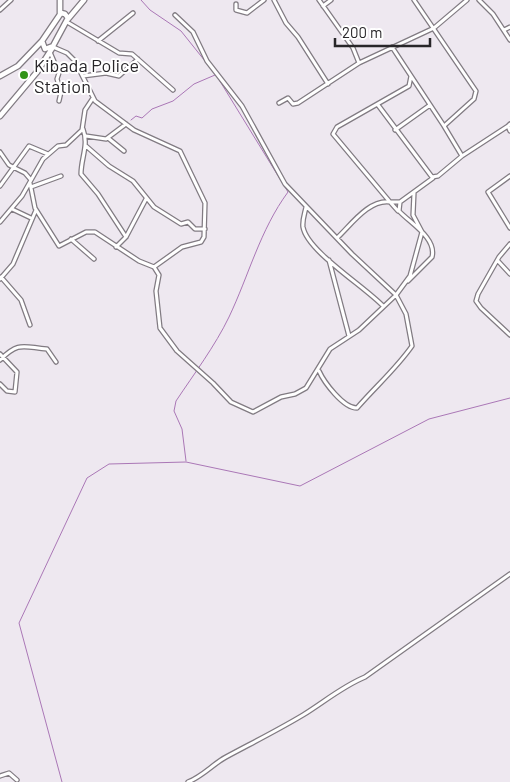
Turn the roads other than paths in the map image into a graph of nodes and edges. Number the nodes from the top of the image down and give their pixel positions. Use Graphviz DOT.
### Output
graph roads {
  1 [pos="11,0"];
  2 [pos="60,0"];
  3 [pos="84,0"];
  4 [pos="264,0"];
  5 [pos="274,0"];
  6 [pos="319,0"];
  7 [pos="332,0"];
  8 [pos="414,0"];
  9 [pos="467,0"];
  10 [pos="479,0"];
  11 [pos="236,4"];
  12 [pos="323,6"];
  13 [pos="0,10"];
  14 [pos="77,10"];
  15 [pos="133,13"];
  16 [pos="62,14"];
  17 [pos="175,14"];
  18 [pos="67,21"];
  19 [pos="510,26"];
  20 [pos="434,28"];
  21 [pos="504,30"];
  22 [pos="510,40"];
  23 [pos="42,41"];
  24 [pos="98,41"];
  25 [pos="53,46"];
  26 [pos="392,46"];
  27 [pos="34,49"];
  28 [pos="48,52"];
  29 [pos="138,59"];
  30 [pos="358,63"];
  31 [pos="0,76"];
  32 [pos="83,76"];
  33 [pos="411,76"];
  34 [pos="328,84"];
  35 [pos="173,90"];
  36 [pos="93,98"];
  37 [pos="59,101"];
  38 [pos="278,103"];
  39 [pos="378,105"];
  40 [pos="430,105"];
  41 [pos="0,116"];
  42 [pos="126,124"];
  43 [pos="509,125"];
  44 [pos="444,126"];
  45 [pos="83,128"];
  46 [pos="396,130"];
  47 [pos="510,131"];
  48 [pos="86,136"];
  49 [pos="108,138"];
  50 [pos="86,146"];
  51 [pos="124,151"];
  52 [pos="0,152"];
  53 [pos="48,154"];
  54 [pos="462,156"];
  55 [pos="12,168"];
  56 [pos="62,176"];
  57 [pos="510,176"];
  58 [pos="434,178"];
  59 [pos="30,184"];
  60 [pos="0,186"];
  61 [pos="414,193"];
  62 [pos="146,199"];
  63 [pos="390,202"];
  64 [pos="400,202"];
  65 [pos="306,207"];
  66 [pos="12,209"];
  67 [pos="36,210"];
  68 [pos="398,211"];
  69 [pos="31,218"];
  70 [pos="0,222"];
  71 [pos="510,228"];
  72 [pos="205,229"];
  73 [pos="422,232"];
  74 [pos="126,238"];
  75 [pos="336,238"];
  76 [pos="71,239"];
  77 [pos="510,244"];
  78 [pos="116,247"];
  79 [pos="94,259"];
  80 [pos="330,260"];
  81 [pos="498,261"];
  82 [pos="154,267"];
  83 [pos="510,274"];
  84 [pos="1,278"];
  85 [pos="404,285"];
  86 [pos="396,295"];
  87 [pos="382,306"];
  88 [pos="30,324"];
  89 [pos="510,335"];
  90 [pos="349,336"];
  91 [pos="1,357"];
  92 [pos="56,362"];
  93 [pos="319,371"];
  94 [pos="0,384"];
  95 [pos="510,574"];
  96 [pos="0,776"];
  97 [pos="17,780"];
  98 [pos="188,782"];
  1 -- 13 [label="street"];
  2 -- 16 [label="main road"];
  3 -- 14 [label="main road"];
  4 -- 11 [label="street"];
  5 -- 34 [label="street"];
  6 -- 12 [label="street"];
  7 -- 12 [label="street"];
  8 -- 20 [label="street"];
  9 -- 20 [label="street"];
  10 -- 21 [label="street"];
  12 -- 30 [label="street"];
  14 -- 16 [label="main road"];
  14 -- 18 [label="main road"];
  15 -- 24 [label="street"];
  16 -- 18 [label="main road"];
  16 -- 23 [label="main road"];
  17 -- 65 [label="street"];
  18 -- 24 [label="street"];
  18 -- 25 [label="main road"];
  19 -- 21 [label="street"];
  20 -- 26 [label="street"];
  20 -- 44 [label="street"];
  21 -- 22 [label="street"];
  23 -- 27 [label="main road"];
  23 -- 28 [label="main road"];
  24 -- 29 [label="street"];
  25 -- 28 [label="main road"];
  25 -- 32 [label="street"];
  26 -- 30 [label="street"];
  26 -- 33 [label="street"];
  27 -- 28 [label="main road"];
  27 -- 31 [label="main road"];
  28 -- 37 [label="street"];
  28 -- 41 [label="main road"];
  29 -- 32 [label="street"];
  29 -- 35 [label="street"];
  30 -- 34 [label="street"];
  32 -- 36 [label="street"];
  33 -- 39 [label="street"];
  33 -- 40 [label="street"];
  34 -- 38 [label="street"];
  36 -- 42 [label="street"];
  36 -- 45 [label="street"];
  39 -- 46 [label="street"];
  39 -- 63 [label="street"];
  40 -- 44 [label="street"];
  40 -- 46 [label="street"];
  42 -- 49 [label="street"];
  42 -- 72 [label="street"];
  43 -- 47 [label="street"];
  43 -- 54 [label="street"];
  44 -- 54 [label="street"];
  45 -- 48 [label="street"];
  45 -- 53 [label="street"];
  46 -- 58 [label="street"];
  48 -- 49 [label="street"];
  48 -- 50 [label="street"];
  49 -- 51 [label="street"];
  50 -- 62 [label="street"];
  50 -- 74 [label="street"];
  52 -- 55 [label="street"];
  53 -- 55 [label="street"];
  53 -- 59 [label="street"];
  54 -- 58 [label="street"];
  55 -- 59 [label="street"];
  55 -- 60 [label="street"];
  56 -- 59 [label="street"];
  57 -- 71 [label="street"];
  58 -- 61 [label="street"];
  59 -- 66 [label="street"];
  59 -- 67 [label="street"];
  61 -- 64 [label="street"];
  61 -- 73 [label="street"];
  62 -- 72 [label="street"];
  62 -- 74 [label="street"];
  63 -- 64 [label="street"];
  63 -- 68 [label="street"];
  63 -- 75 [label="street"];
  64 -- 68 [label="street"];
  65 -- 75 [label="street"];
  65 -- 80 [label="street"];
  66 -- 69 [label="street"];
  66 -- 70 [label="street"];
  67 -- 69 [label="street"];
  67 -- 76 [label="street"];
  68 -- 73 [label="street"];
  69 -- 84 [label="street"];
  72 -- 82 [label="street"];
  73 -- 85 [label="street"];
  73 -- 85 [label="street"];
  74 -- 78 [label="street"];
  75 -- 86 [label="street"];
  76 -- 78 [label="street"];
  76 -- 79 [label="street"];
  77 -- 81 [label="street"];
  78 -- 82 [label="street"];
  80 -- 87 [label="street"];
  80 -- 90 [label="street"];
  81 -- 83 [label="street"];
  81 -- 89 [label="street"];
  82 -- 93 [label="street"];
  84 -- 88 [label="street"];
  85 -- 86 [label="street"];
  86 -- 87 [label="street"];
  86 -- 93 [label="street"];
  87 -- 90 [label="street"];
  90 -- 93 [label="street"];
  91 -- 92 [label="street"];
  91 -- 94 [label="street"];
  95 -- 98 [label="street"];
  96 -- 97 [label="street"];
}
